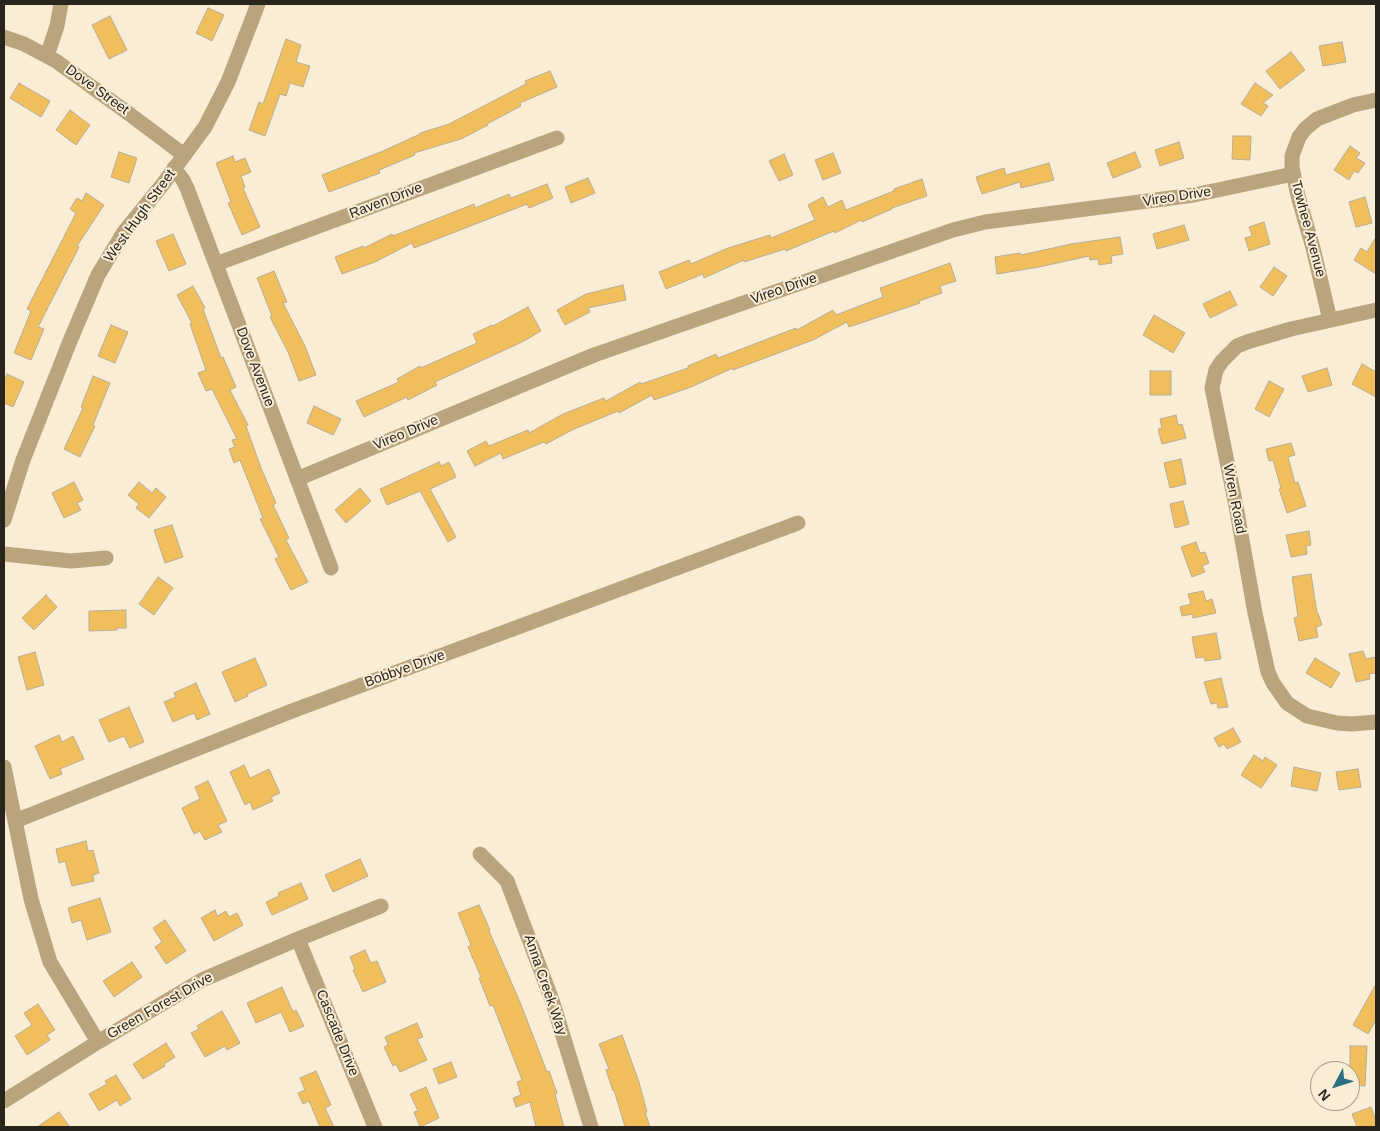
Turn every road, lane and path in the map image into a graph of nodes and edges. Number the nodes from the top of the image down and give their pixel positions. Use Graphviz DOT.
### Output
graph roads {
  1 [pos="61,4"];
  2 [pos="258,4"];
  3 [pos="4,37"];
  4 [pos="47,56"];
  5 [pos="1376,100"];
  6 [pos="557,138"];
  7 [pos="184,155"];
  8 [pos="174,168"];
  9 [pos="1293,174"];
  10 [pos="216,264"];
  11 [pos="1376,310"];
  12 [pos="1330,320"];
  13 [pos="297,479"];
  14 [pos="4,520"];
  15 [pos="798,523"];
  16 [pos="4,554"];
  17 [pos="106,558"];
  18 [pos="332,568"];
  19 [pos="1376,722"];
  20 [pos="4,767"];
  21 [pos="15,821"];
  22 [pos="480,854"];
  23 [pos="380,906"];
  24 [pos="298,938"];
  25 [pos="98,1042"];
  26 [pos="4,1101"];
  27 [pos="375,1127"];
  28 [pos="591,1127"];
  1 -- 4 [label="street"];
  2 -- 7 [label="street, West Hugh Street"];
  3 -- 4 [label="street, Dove Street"];
  4 -- 7 [label="street, Dove Street"];
  5 -- 9 [label="street, Towhee Avenue"];
  6 -- 10 [label="street, Raven Drive"];
  7 -- 8 [label="street, West Hugh Street"];
  8 -- 10 [label="street, Dove Avenue"];
  8 -- 14 [label="street, West Hugh Street"];
  9 -- 12 [label="street, Towhee Avenue"];
  9 -- 13 [label="street, Vireo Drive"];
  10 -- 13 [label="street, Dove Avenue"];
  11 -- 12 [label="street, Wren Road"];
  12 -- 19 [label="street, Wren Road"];
  13 -- 18 [label="street, Dove Avenue"];
  15 -- 21 [label="street, Bobbye Drive"];
  16 -- 17 [label="street"];
  20 -- 21 [label="street"];
  21 -- 25 [label="street"];
  22 -- 28 [label="street, Anna Creek Way"];
  23 -- 24 [label="street, Green Forest Drive"];
  24 -- 25 [label="street, Green Forest Drive"];
  24 -- 27 [label="street, Cascade Drive"];
  25 -- 26 [label="street, Green Forest Drive"];
}
